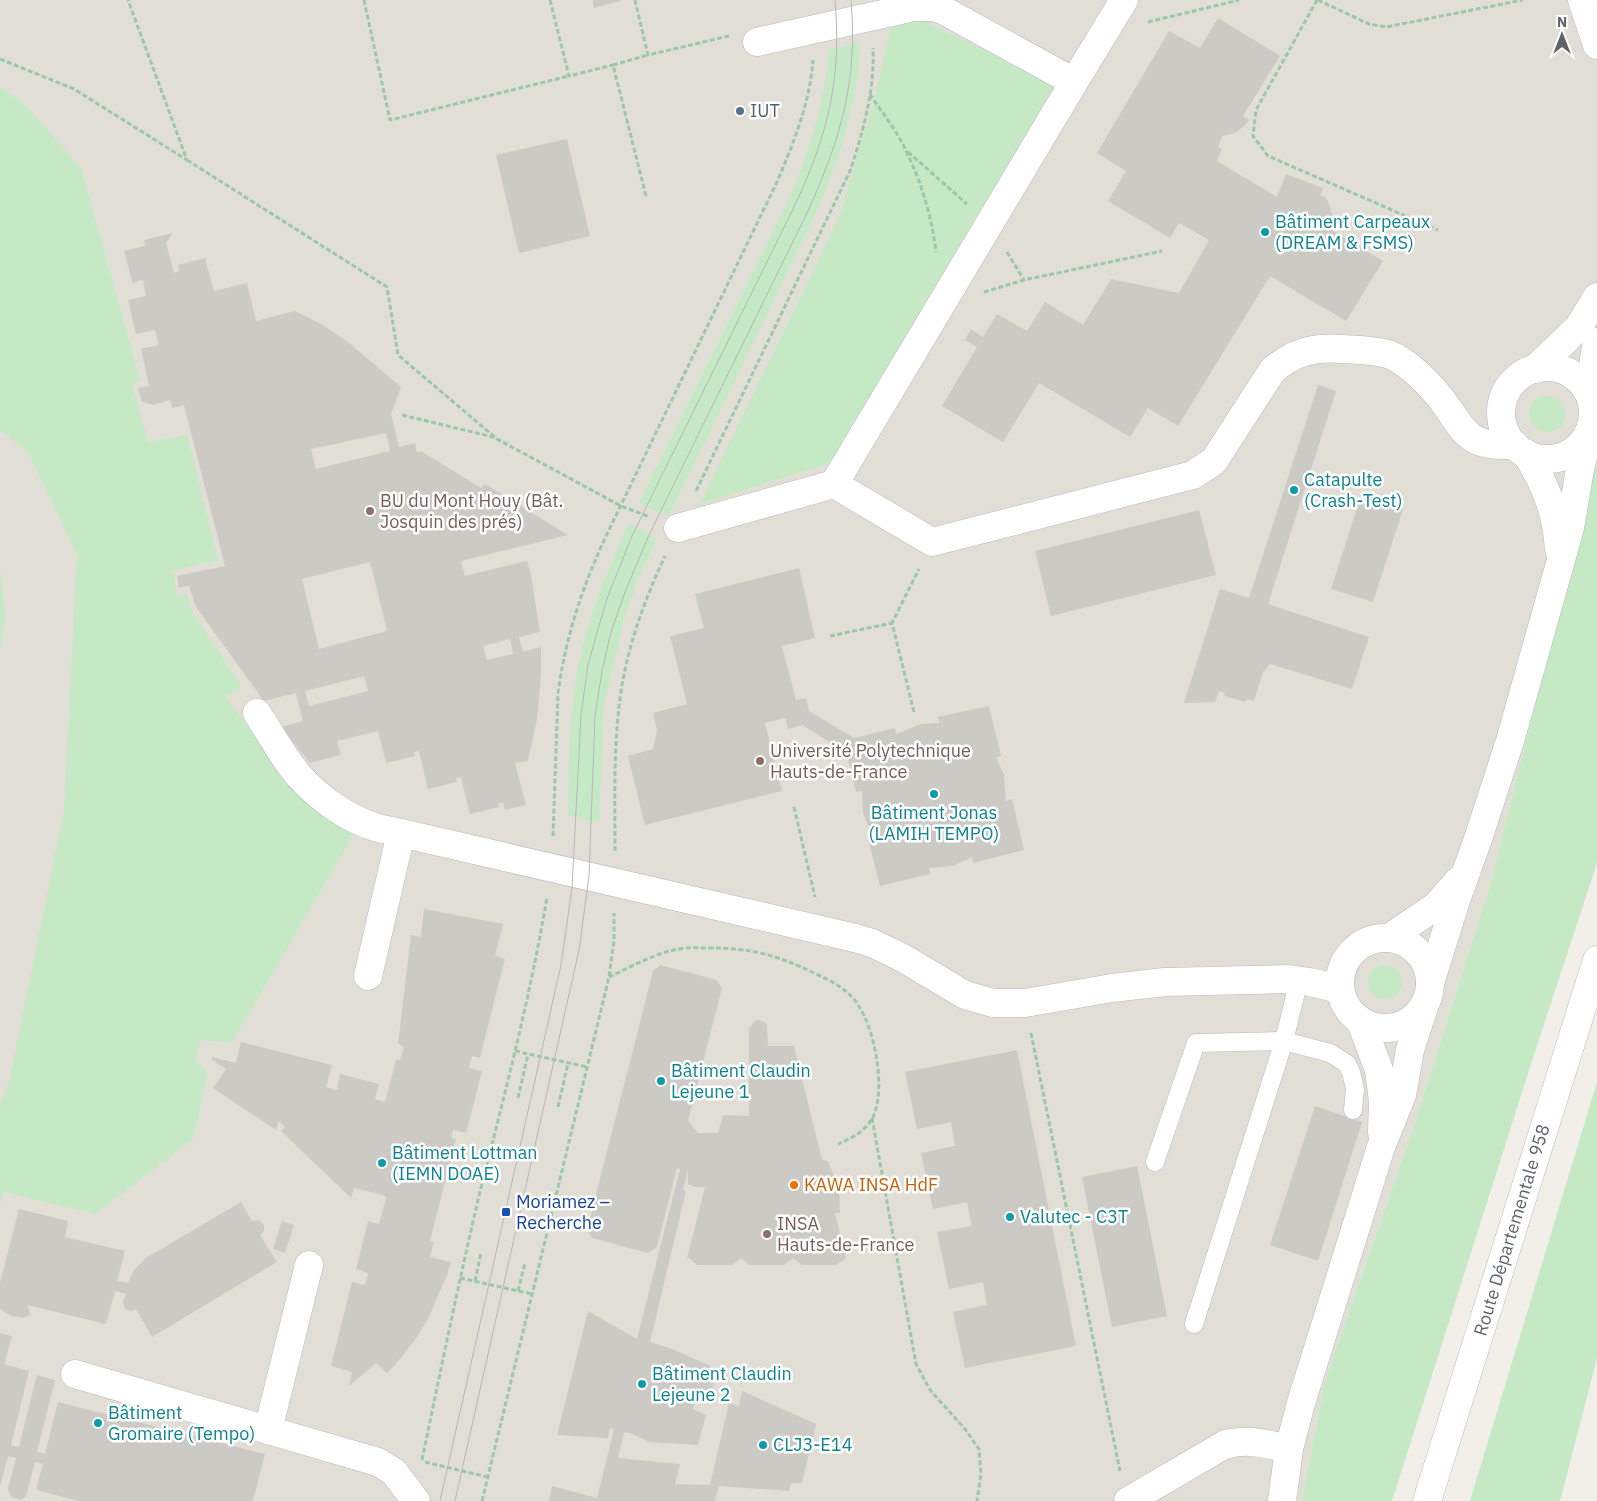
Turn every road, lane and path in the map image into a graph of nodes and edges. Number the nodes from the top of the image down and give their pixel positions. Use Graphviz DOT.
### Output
graph roads {
  1 [pos="128,0"];
  2 [pos="364,0"];
  3 [pos="550,0"];
  4 [pos="634,0"];
  5 [pos="1239,0"];
  6 [pos="1318,0"];
  7 [pos="1523,0"];
  8 [pos="1582,0"];
  9 [pos="1118,10"];
  10 [pos="872,17"];
  11 [pos="814,29"];
  12 [pos="730,35"];
  13 [pos="757,42"];
  14 [pos="1597,45"];
  15 [pos="648,55"];
  16 [pos="0,59"];
  17 [pos="613,65"];
  18 [pos="569,76"];
  19 [pos="1074,82"];
  20 [pos="907,152"];
  21 [pos="187,160"];
  22 [pos="646,196"];
  23 [pos="991,224"];
  24 [pos="1438,230"];
  25 [pos="1597,297"];
  26 [pos="1597,342"];
  27 [pos="1534,368"];
  28 [pos="1591,398"];
  29 [pos="402,415"];
  30 [pos="1589,432"];
  31 [pos="497,438"];
  32 [pos="1520,449"];
  33 [pos="834,484"];
  34 [pos="621,506"];
  35 [pos="678,528"];
  36 [pos="932,542"];
  37 [pos="1560,564"];
  38 [pos="892,623"];
  39 [pos="830,636"];
  40 [pos="914,712"];
  41 [pos="257,713"];
  42 [pos="794,807"];
  43 [pos="402,833"];
  44 [pos="552,867"];
  45 [pos="1464,874"];
  46 [pos="614,882"];
  47 [pos="815,899"];
  48 [pos="1389,938"];
  49 [pos="1597,960"];
  50 [pos="368,976"];
  51 [pos="609,977"];
  52 [pos="1299,980"];
  53 [pos="1340,989"];
  54 [pos="1427,994"];
  55 [pos="1025,1003"];
  56 [pos="1360,1020"];
  57 [pos="1284,1040"];
  58 [pos="514,1051"];
  59 [pos="528,1054"];
  60 [pos="568,1063"];
  61 [pos="586,1068"];
  62 [pos="518,1098"];
  63 [pos="558,1107"];
  64 [pos="1352,1110"];
  65 [pos="872,1118"];
  66 [pos="838,1144"];
  67 [pos="1382,1147"];
  68 [pos="1155,1162"];
  69 [pos="481,1253"];
  70 [pos="525,1263"];
  71 [pos="309,1264"];
  72 [pos="460,1278"];
  73 [pos="474,1281"];
  74 [pos="518,1292"];
  75 [pos="532,1294"];
  76 [pos="1194,1324"];
  77 [pos="75,1374"];
  78 [pos="268,1430"];
  79 [pos="1290,1449"];
  80 [pos="1121,1472"];
  81 [pos="488,1477"];
  82 [pos="416,1501"];
  83 [pos="482,1501"];
  84 [pos="977,1501"];
  85 [pos="1128,1501"];
  86 [pos="1282,1501"];
  87 [pos="1427,1501"];
  1 -- 21 [label="path"];
  2 -- 18 [label="path"];
  3 -- 18 [label="path"];
  4 -- 15 [label="path"];
  5 -- 9 [label="path"];
  6 -- 7 [label="path"];
  6 -- 24 [label="path"];
  8 -- 14 [label="street"];
  9 -- 19 [label="street"];
  10 -- 11 [label="street"];
  10 -- 19 [label="street"];
  10 -- 35 [label="path"];
  11 -- 13 [label="street"];
  11 -- 34 [label="path"];
  12 -- 15 [label="path"];
  15 -- 17 [label="path"];
  16 -- 21 [label="path"];
  17 -- 18 [label="path"];
  17 -- 22 [label="path"];
  19 -- 23 [label="street"];
  20 -- 23 [label="path"];
  21 -- 31 [label="path"];
  23 -- 33 [label="street"];
  25 -- 27 [label="street"];
  26 -- 28 [label="street"];
  27 -- 28 [label="street"];
  27 -- 32 [label="street"];
  28 -- 30 [label="street"];
  29 -- 31 [label="path"];
  30 -- 32 [label="street"];
  30 -- 37 [label="street"];
  31 -- 34 [label="path"];
  32 -- 36 [label="street"];
  32 -- 37 [label="street"];
  33 -- 35 [label="street"];
  33 -- 36 [label="street"];
  34 -- 44 [label="path"];
  35 -- 46 [label="path"];
  36 -- 38 [label="path"];
  37 -- 45 [label="street"];
  38 -- 39 [label="path"];
  38 -- 40 [label="path"];
  41 -- 43 [label="street"];
  42 -- 47 [label="path"];
  43 -- 44 [label="street"];
  43 -- 50 [label="street"];
  44 -- 46 [label="street"];
  44 -- 58 [label="path"];
  45 -- 48 [label="street"];
  45 -- 54 [label="street"];
  46 -- 51 [label="path"];
  46 -- 55 [label="street"];
  48 -- 53 [label="street"];
  48 -- 54 [label="street"];
  49 -- 87 [label="street, Route Départementale 958"];
  51 -- 61 [label="path"];
  51 -- 65 [label="path"];
  52 -- 53 [label="street"];
  52 -- 55 [label="street"];
  52 -- 57 [label="lane"];
  53 -- 56 [label="street"];
  54 -- 56 [label="street"];
  54 -- 67 [label="street"];
  55 -- 80 [label="path"];
  56 -- 67 [label="street"];
  57 -- 64 [label="lane"];
  57 -- 68 [label="lane"];
  57 -- 76 [label="lane"];
  58 -- 59 [label="path"];
  58 -- 72 [label="path"];
  59 -- 60 [label="path"];
  59 -- 62 [label="path"];
  60 -- 61 [label="path"];
  60 -- 63 [label="path"];
  61 -- 75 [label="path"];
  65 -- 66 [label="path"];
  65 -- 84 [label="path"];
  67 -- 79 [label="street"];
  69 -- 73 [label="path"];
  70 -- 74 [label="path"];
  71 -- 78 [label="street"];
  72 -- 73 [label="path"];
  72 -- 81 [label="path"];
  73 -- 74 [label="path"];
  74 -- 75 [label="path"];
  75 -- 81 [label="path"];
  77 -- 78 [label="street"];
  78 -- 82 [label="street"];
  79 -- 85 [label="street"];
  79 -- 86 [label="street"];
  81 -- 83 [label="path"];
}
